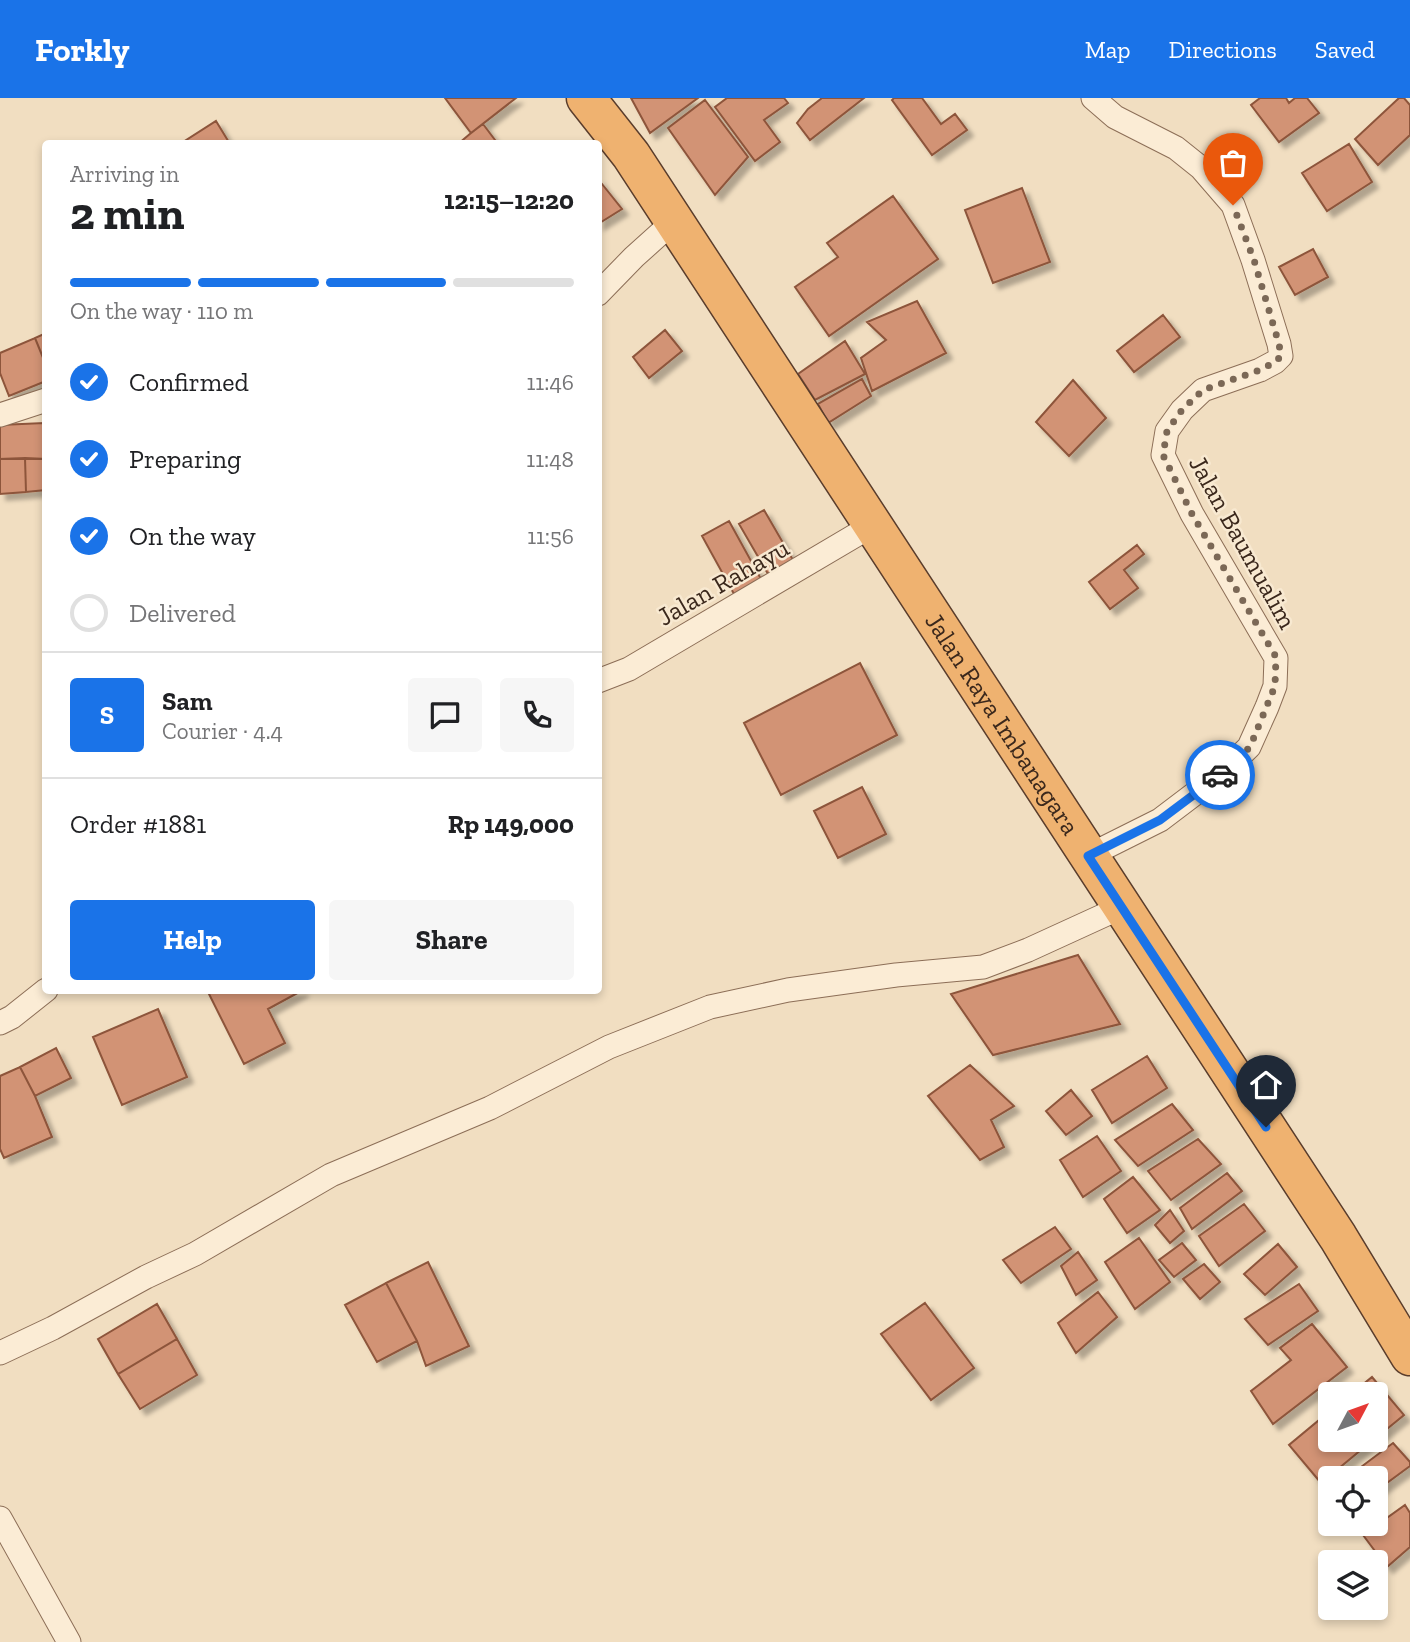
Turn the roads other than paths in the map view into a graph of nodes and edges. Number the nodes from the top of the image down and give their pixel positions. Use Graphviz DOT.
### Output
graph roads {
  1 [pos="586,98"];
  2 [pos="1093,98"];
  3 [pos="674,220"];
  4 [pos="602,290"];
  5 [pos="42,401"];
  6 [pos="0,415"];
  7 [pos="873,525"];
  8 [pos="602,679"];
  9 [pos="1088,856"];
  10 [pos="1122,907"];
  11 [pos="42,993"];
  12 [pos="0,1023"];
  13 [pos="0,1353"];
  14 [pos="1410,1356"];
  15 [pos="0,1518"];
  16 [pos="69,1642"];
  1 -- 3 [label="highway, Jalan Raya Imbanagara"];
  2 -- 9 [label="street, Jalan Baumualim"];
  3 -- 4 [label="street"];
  3 -- 7 [label="highway, Jalan Raya Imbanagara"];
  5 -- 6 [label="street"];
  7 -- 8 [label="street, Jalan Rahayu"];
  7 -- 9 [label="highway, Jalan Raya Imbanagara"];
  9 -- 10 [label="highway, Jalan Raya Imbanagara"];
  10 -- 13 [label="street"];
  10 -- 14 [label="highway, Jalan Raya Imbanagara"];
  11 -- 12 [label="street"];
  15 -- 16 [label="street"];
}
